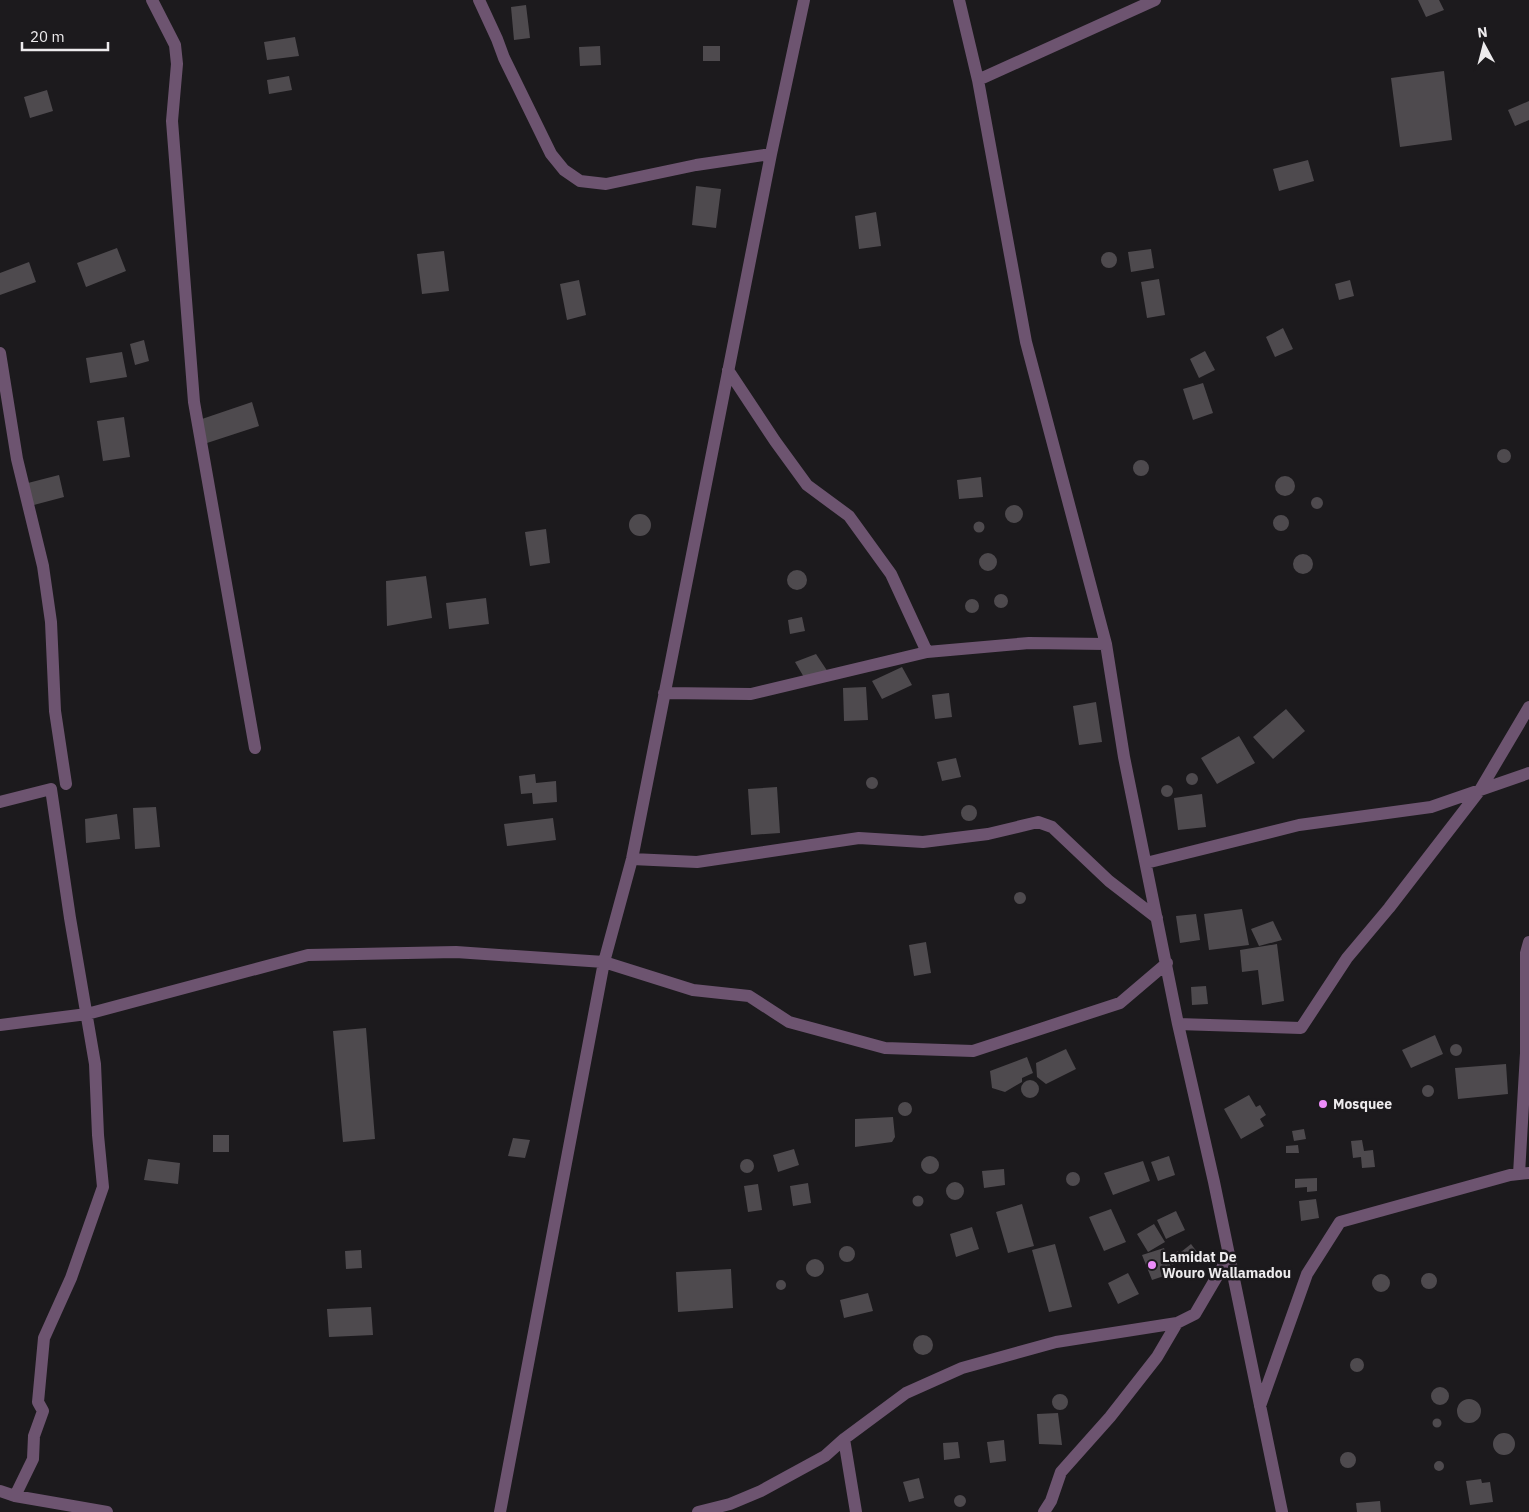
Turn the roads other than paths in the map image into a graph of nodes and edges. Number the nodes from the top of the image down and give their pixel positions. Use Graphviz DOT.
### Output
graph roads {
  1 [pos="152,0"];
  2 [pos="479,0"];
  3 [pos="804,0"];
  4 [pos="959,0"];
  5 [pos="1155,0"];
  6 [pos="978,80"];
  7 [pos="771,154"];
  8 [pos="0,353"];
  9 [pos="728,370"];
  10 [pos="1106,644"];
  11 [pos="927,652"];
  12 [pos="664,693"];
  13 [pos="1529,707"];
  14 [pos="255,748"];
  15 [pos="1529,773"];
  16 [pos="66,784"];
  17 [pos="1480,790"];
  18 [pos="0,802"];
  19 [pos="632,859"];
  20 [pos="1146,863"];
  21 [pos="1158,918"];
  22 [pos="1529,942"];
  23 [pos="604,962"];
  24 [pos="1167,963"];
  25 [pos="87,1014"];
  26 [pos="1178,1024"];
  27 [pos="0,1025"];
  28 [pos="1524,1174"];
  29 [pos="1229,1256"];
  30 [pos="1177,1323"];
  31 [pos="1260,1406"];
  32 [pos="844,1439"];
  33 [pos="0,1492"];
  34 [pos="15,1496"];
  35 [pos="106,1512"];
  36 [pos="500,1512"];
  37 [pos="698,1512"];
  38 [pos="856,1512"];
  39 [pos="1044,1512"];
  40 [pos="1282,1512"];
  1 -- 14 [label="street"];
  2 -- 7 [label="street"];
  3 -- 7 [label="street"];
  4 -- 6 [label="street"];
  5 -- 6 [label="street"];
  6 -- 10 [label="street"];
  7 -- 9 [label="street"];
  8 -- 16 [label="street"];
  9 -- 11 [label="street"];
  9 -- 12 [label="street"];
  10 -- 11 [label="street"];
  10 -- 20 [label="street"];
  11 -- 12 [label="street"];
  12 -- 19 [label="street"];
  13 -- 17 [label="street"];
  15 -- 17 [label="street"];
  17 -- 20 [label="street"];
  17 -- 26 [label="street"];
  18 -- 25 [label="street"];
  19 -- 21 [label="street"];
  19 -- 23 [label="street"];
  20 -- 21 [label="street"];
  21 -- 24 [label="street"];
  22 -- 28 [label="street"];
  23 -- 24 [label="street"];
  23 -- 25 [label="street"];
  23 -- 36 [label="street"];
  24 -- 26 [label="street"];
  25 -- 27 [label="street"];
  25 -- 34 [label="street"];
  26 -- 29 [label="street"];
  28 -- 31 [label="street"];
  29 -- 30 [label="street"];
  29 -- 31 [label="street"];
  30 -- 32 [label="street"];
  30 -- 39 [label="street"];
  31 -- 40 [label="street"];
  32 -- 37 [label="street"];
  32 -- 38 [label="street"];
  33 -- 34 [label="street"];
  34 -- 35 [label="street"];
}
